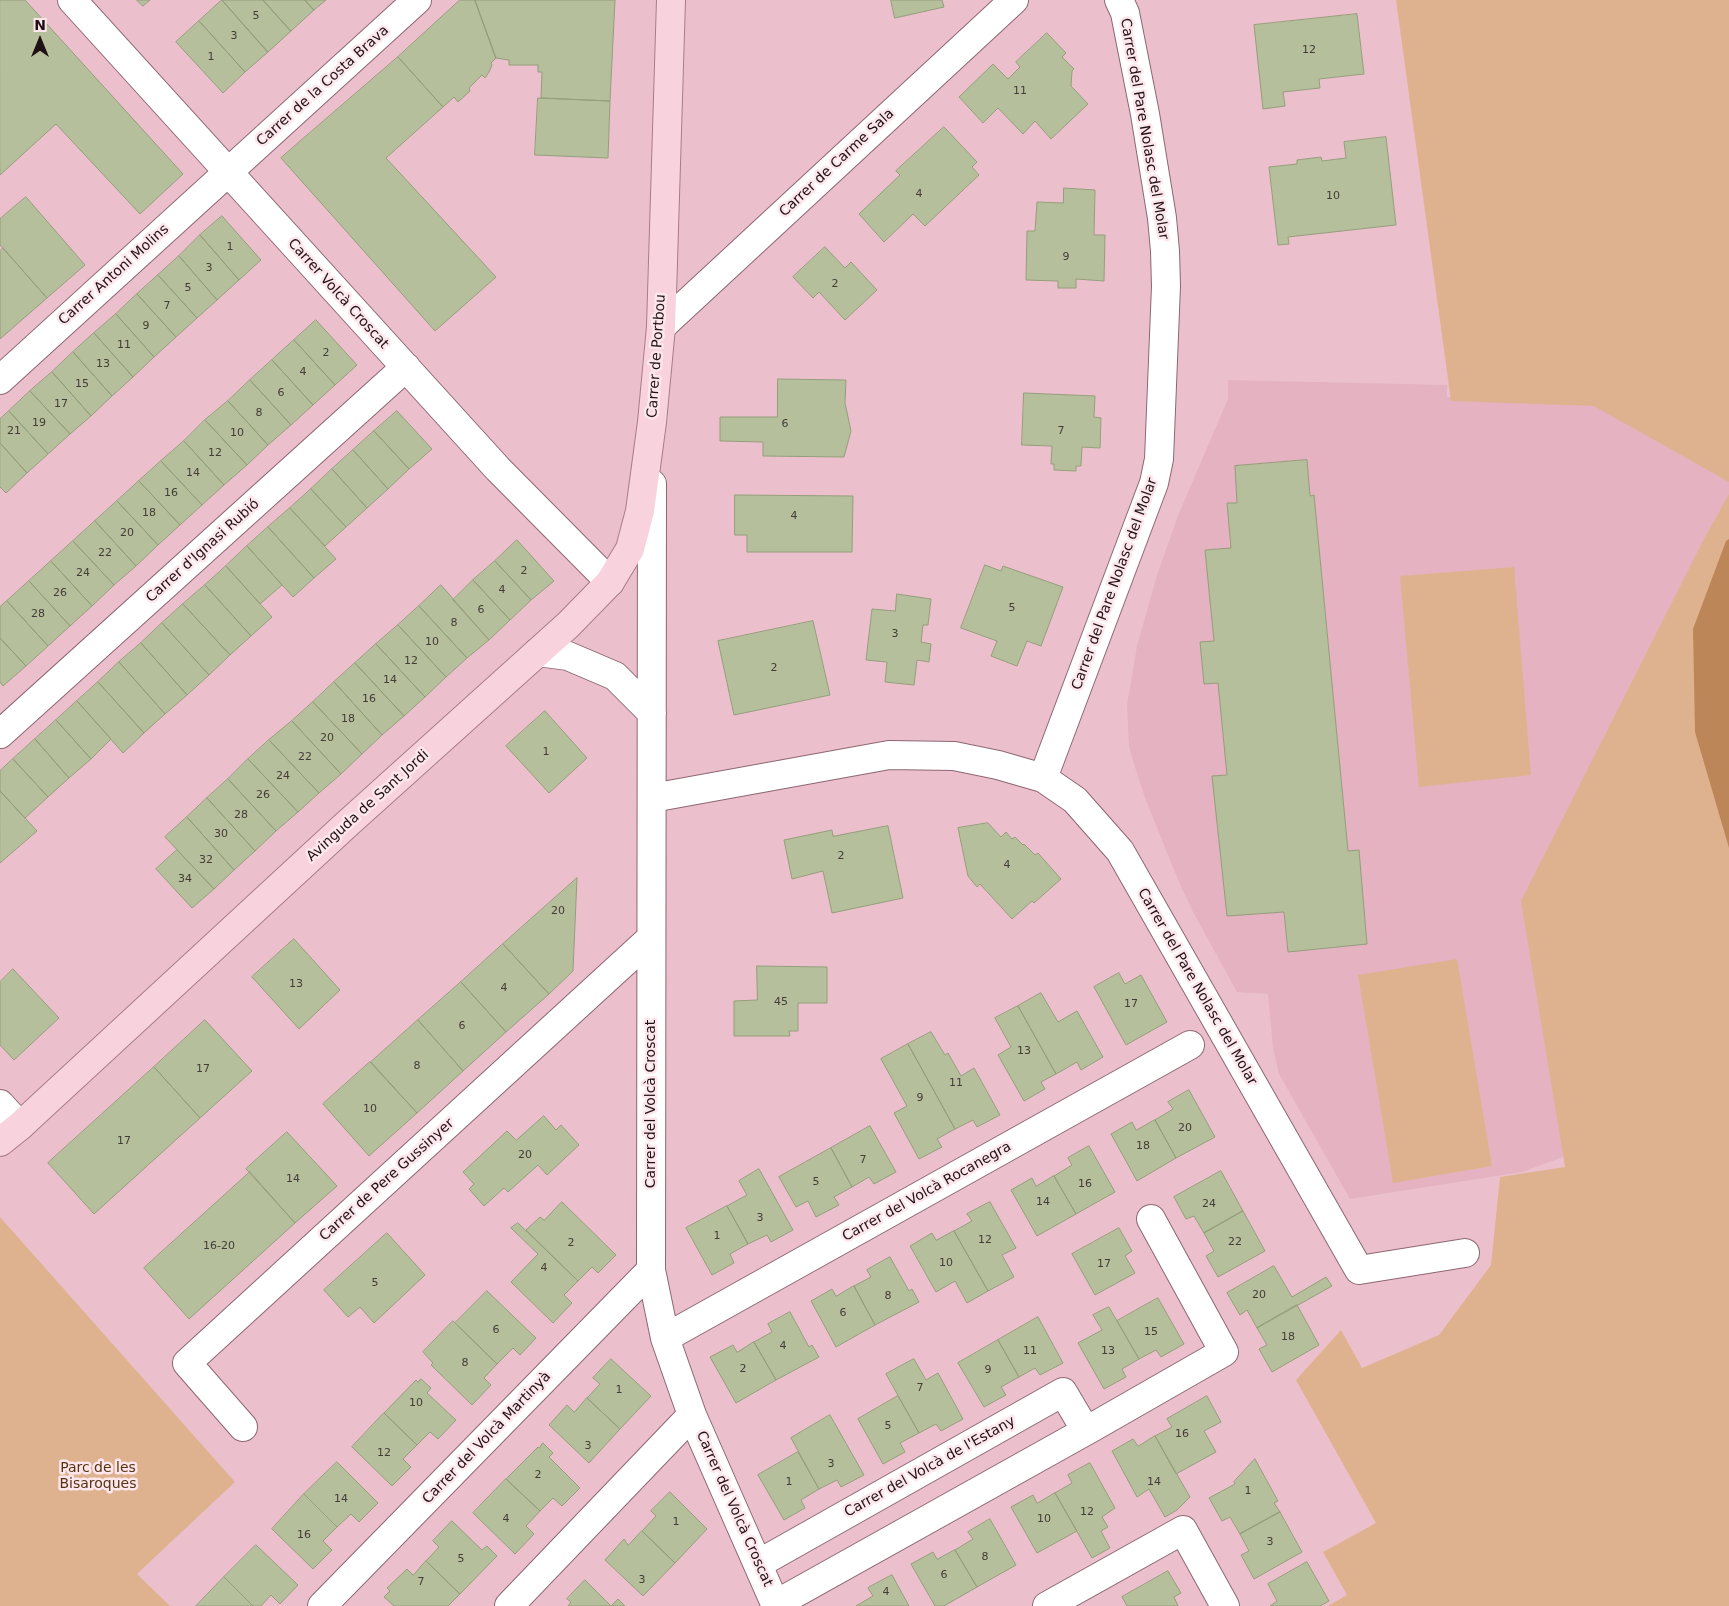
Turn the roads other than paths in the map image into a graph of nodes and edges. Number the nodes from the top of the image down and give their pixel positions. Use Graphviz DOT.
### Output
graph roads {
  1 [pos="72,0"];
  2 [pos="417,0"];
  3 [pos="671,0"];
  4 [pos="1014,0"];
  5 [pos="1119,0"];
  6 [pos="228,171"];
  7 [pos="661,327"];
  8 [pos="406,367"];
  9 [pos="0,380"];
  10 [pos="652,422"];
  11 [pos="610,582"];
  12 [pos="538,652"];
  13 [pos="652,713"];
  14 [pos="0,734"];
  15 [pos="1043,778"];
  16 [pos="652,798"];
  17 [pos="651,938"];
  18 [pos="1190,1045"];
  19 [pos="0,1104"];
  20 [pos="10,1134"];
  21 [pos="1151,1219"];
  22 [pos="1464,1253"];
  23 [pos="651,1270"];
  24 [pos="665,1338"];
  25 [pos="692,1415"];
  26 [pos="243,1428"];
  27 [pos="1086,1431"];
  28 [pos="758,1564"];
  29 [pos="776,1605"];
  30 [pos="322,1606"];
  31 [pos="509,1606"];
  32 [pos="1047,1606"];
  33 [pos="1225,1606"];
  1 -- 6 [label="street, Carrer Volcà Croscat"];
  2 -- 6 [label="street, Carrer de la Costa Brava"];
  3 -- 7 [label="main road, Carrer de Portbou"];
  4 -- 7 [label="street, Carrer de Carme Sala"];
  5 -- 15 [label="street, Carrer del Pare Nolasc del Molar"];
  6 -- 8 [label="street, Carrer Volcà Croscat"];
  6 -- 9 [label="street, Carrer Antoni Molins"];
  7 -- 10 [label="main road, Carrer de Portbou"];
  8 -- 11 [label="street, Carrer Volcà Croscat"];
  8 -- 14 [label="street, Carrer d'Ignasi Rubió"];
  10 -- 11 [label="main road, Avinguda de Sant Jordi"];
  10 -- 13 [label="street, Carrer de Portbou"];
  11 -- 12 [label="main road, Avinguda de Sant Jordi"];
  12 -- 13 [label="street"];
  12 -- 20 [label="main road, Avinguda de Sant Jordi"];
  13 -- 16 [label="street, Carrer del Volcà Croscat"];
  15 -- 16 [label="street, Carrer del Pare Nolasc del Molar"];
  15 -- 22 [label="street, Carrer del Pare Nolasc del Molar"];
  16 -- 17 [label="street, Carrer del Volcà Croscat"];
  17 -- 23 [label="street, Carrer del Volcà Croscat"];
  17 -- 26 [label="street, Carrer de Pere Gussinyer"];
  18 -- 24 [label="street, Carrer del Volcà Rocanegra"];
  19 -- 20 [label="street"];
  21 -- 27 [label="street"];
  23 -- 24 [label="street, Carrer del Volcà Croscat"];
  23 -- 30 [label="street, Carrer del Volcà Martinyà"];
  24 -- 25 [label="street, Carrer del Volcà Croscat"];
  25 -- 28 [label="street, Carrer del Volcà Croscat"];
  25 -- 31 [label="street"];
  27 -- 28 [label="street, Carrer del Volcà de l'Estany"];
  27 -- 29 [label="street"];
  28 -- 29 [label="street, Carrer del Volcà Croscat"];
  32 -- 33 [label="street"];
}
